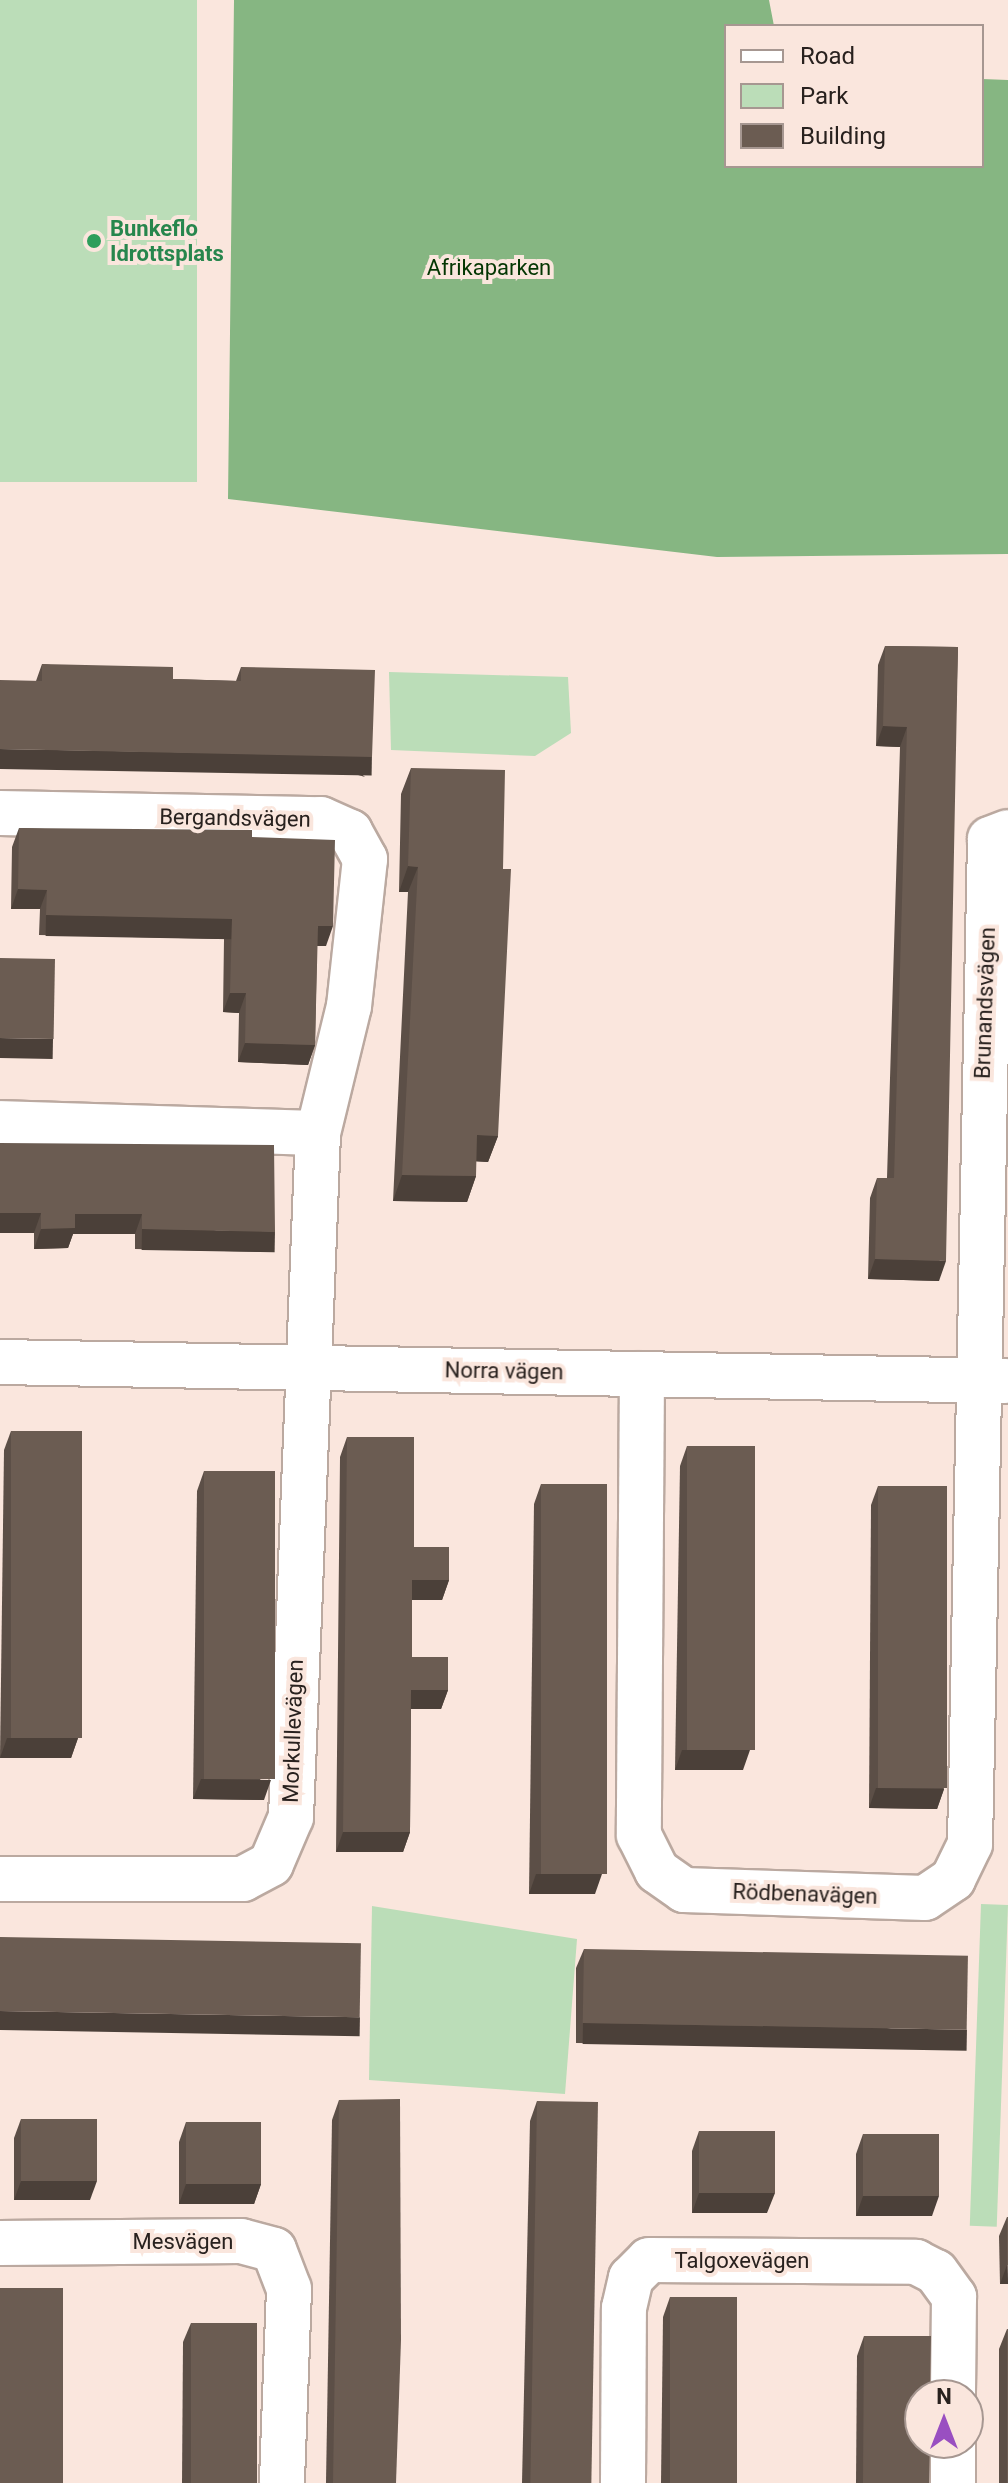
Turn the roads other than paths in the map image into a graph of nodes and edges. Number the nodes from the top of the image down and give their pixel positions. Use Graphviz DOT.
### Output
graph roads {
  1 [pos="0,813"];
  2 [pos="1008,832"];
  3 [pos="0,1123"];
  4 [pos="318,1133"];
  5 [pos="994,1138"];
  6 [pos="0,1362"];
  7 [pos="304,1368"];
  8 [pos="642,1374"];
  9 [pos="993,1381"];
  10 [pos="0,1879"];
  11 [pos="0,2243"];
  12 [pos="953,2379"];
  13 [pos="953,2459"];
  14 [pos="282,2483"];
  15 [pos="623,2483"];
  16 [pos="953,2483"];
  1 -- 4 [label="street, Bergandsvägen"];
  2 -- 5 [label="street, Brunandsvägen"];
  3 -- 4 [label="street"];
  4 -- 7 [label="street, Bergandsvägen"];
  5 -- 9 [label="street, Brunandsvägen"];
  6 -- 7 [label="street, Norra vägen"];
  7 -- 8 [label="street, Norra vägen"];
  7 -- 10 [label="street, Morkullevägen"];
  8 -- 9 [label="street, Norra vägen"];
  8 -- 9 [label="street, Rödbenavägen"];
  11 -- 14 [label="street, Mesvägen"];
  12 -- 15 [label="street, Talgoxevägen"];
  13 -- 16 [label="street"];
}
